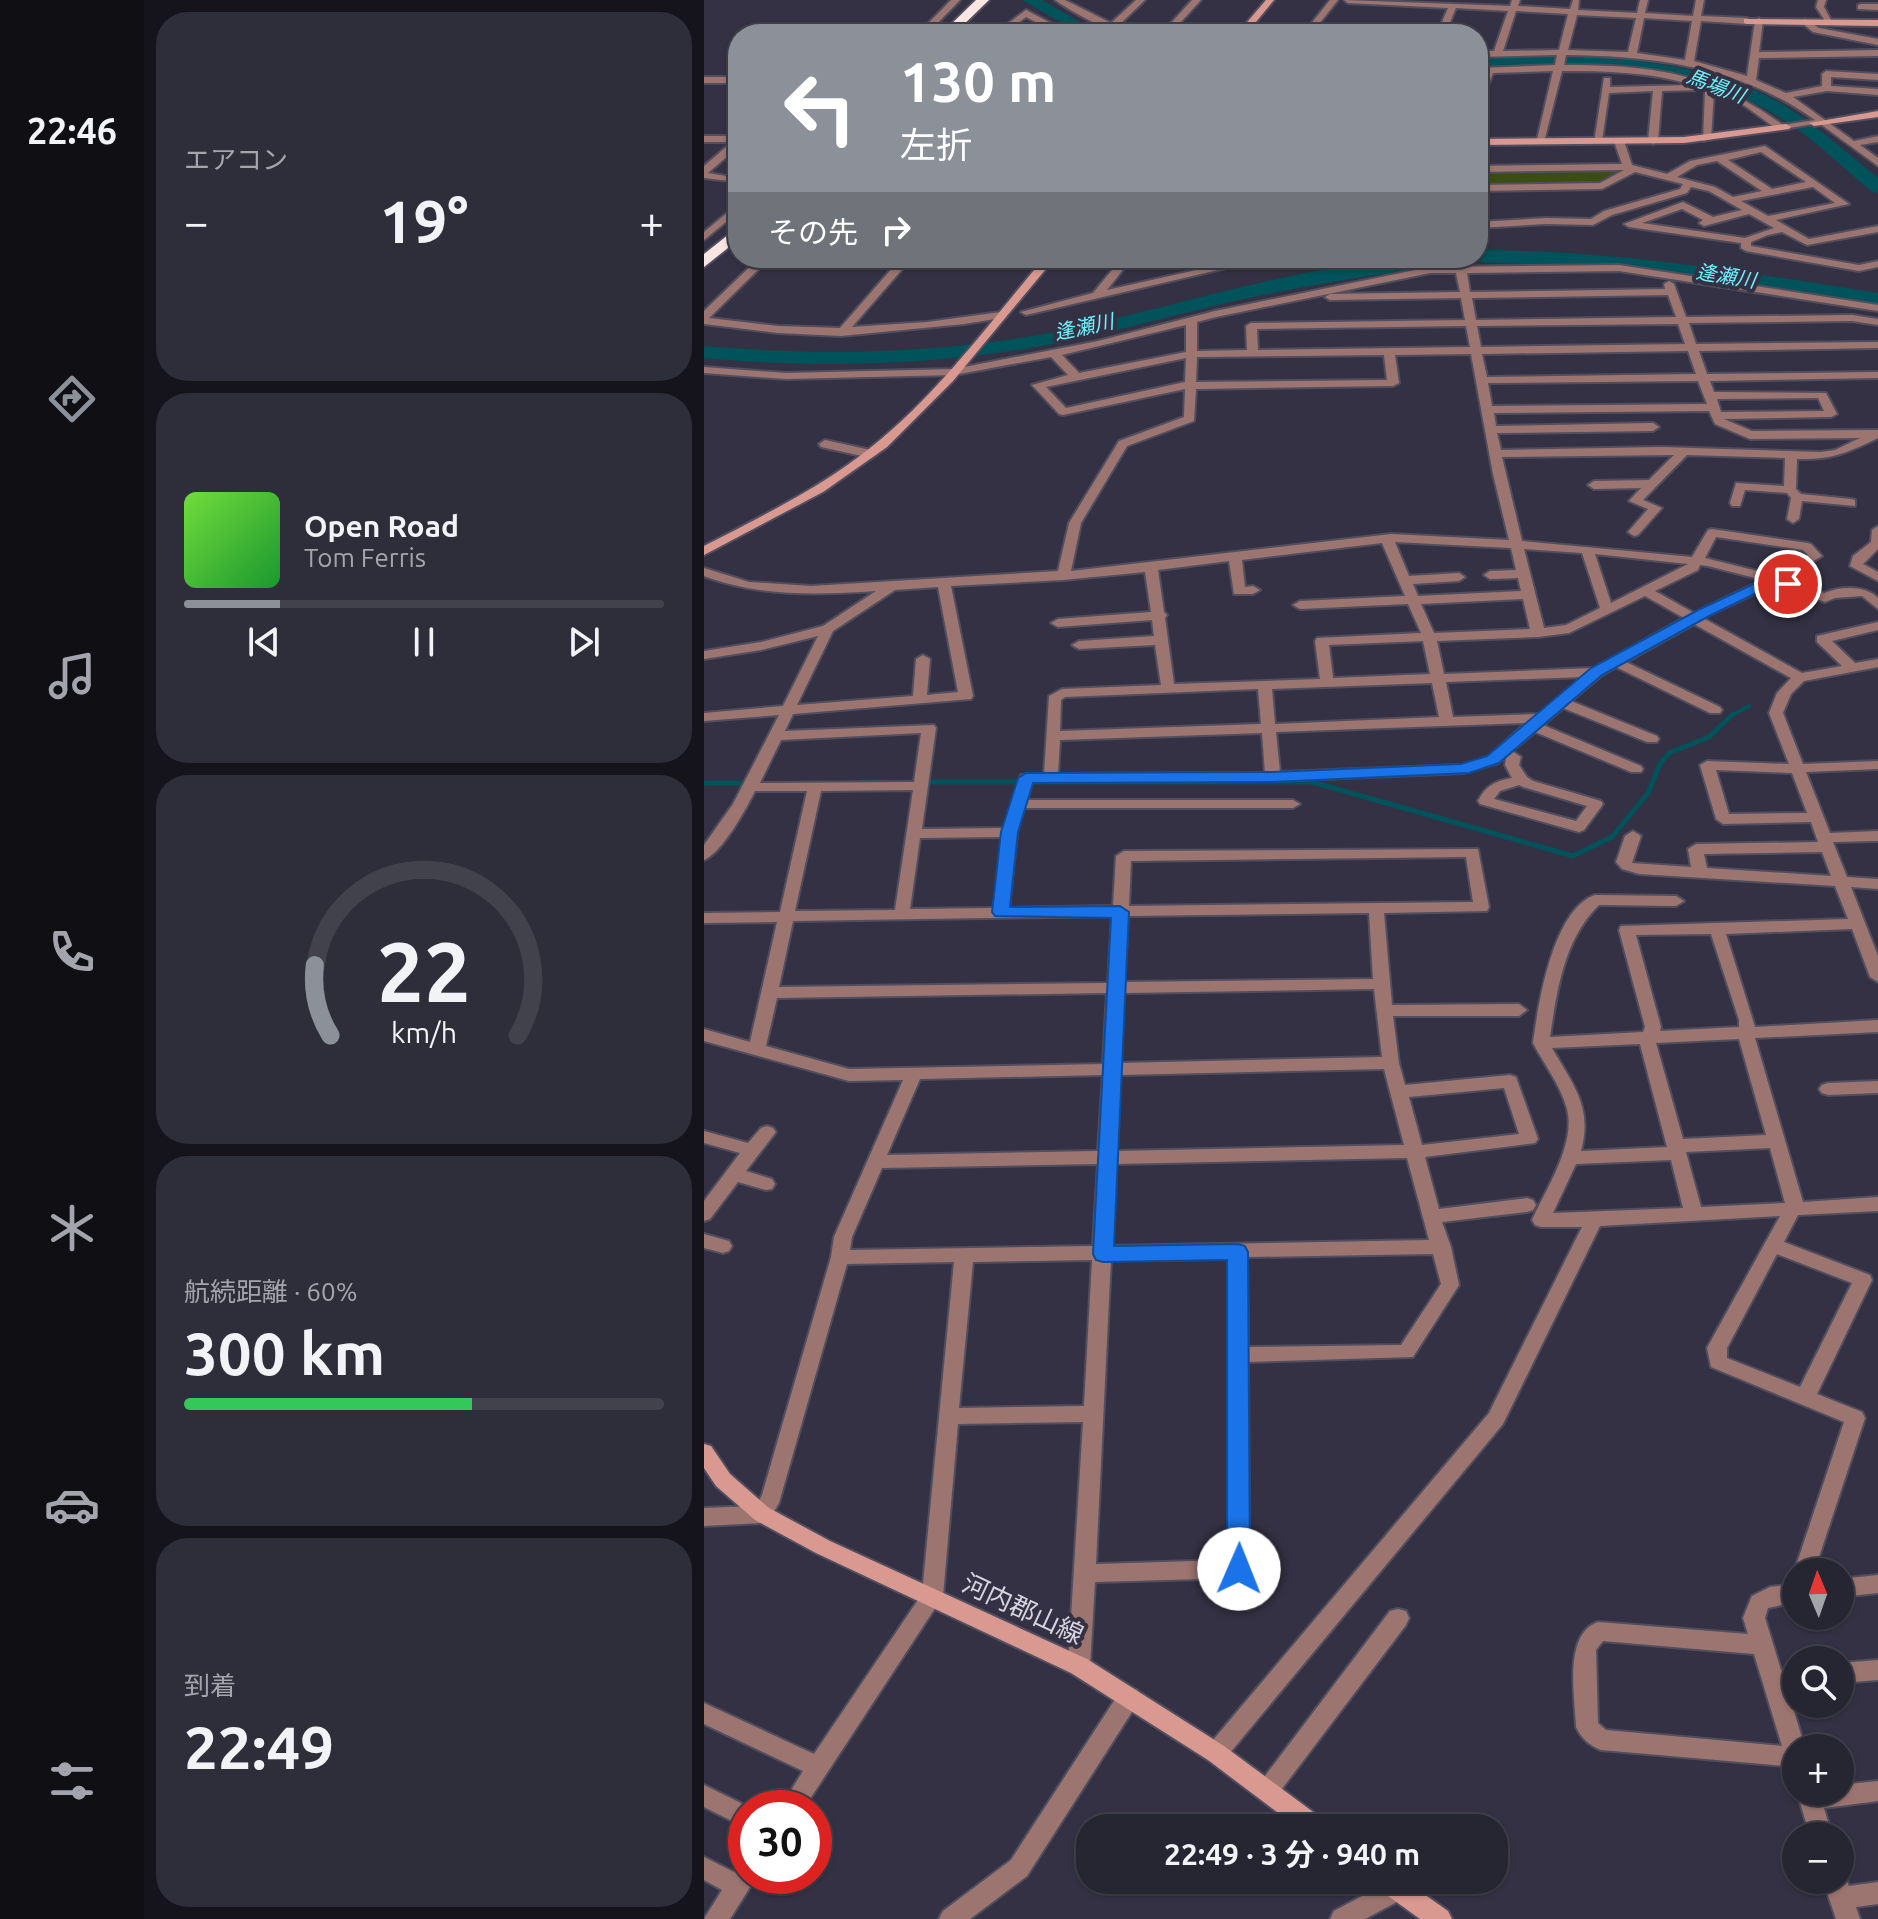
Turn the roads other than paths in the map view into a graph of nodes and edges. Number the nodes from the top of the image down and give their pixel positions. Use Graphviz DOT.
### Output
graph roads {
  1 [pos="956,0"];
  2 [pos="983,0"];
  3 [pos="999,0"];
  4 [pos="1059,0"];
  5 [pos="1084,0"];
  6 [pos="1141,0"];
  7 [pos="1197,0"];
  8 [pos="1270,0"];
  9 [pos="1334,0"];
  10 [pos="1348,0"];
  11 [pos="1644,0"];
  12 [pos="1700,0"];
  13 [pos="1822,0"];
  14 [pos="1515,4"];
  15 [pos="1453,5"];
  16 [pos="1574,5"];
  17 [pos="1861,7"];
  18 [pos="1878,7"];
  19 [pos="1074,8"];
  20 [pos="1640,15"];
  21 [pos="1697,19"];
  22 [pos="1759,21"];
  23 [pos="1805,22"];
  24 [pos="1830,22"];
  25 [pos="1878,23"];
  26 [pos="932,24"];
  27 [pos="958,24"];
  28 [pos="974,24"];
  29 [pos="1011,24"];
  30 [pos="1040,24"];
  31 [pos="1104,24"];
  32 [pos="1115,24"];
  33 [pos="1174,24"];
  34 [pos="1250,24"];
  35 [pos="1315,24"];
  36 [pos="1445,24"];
  37 [pos="1878,42"];
  38 [pos="1563,52"];
  39 [pos="1498,53"];
  40 [pos="1878,53"];
  41 [pos="1488,54"];
  42 [pos="1814,54"];
  43 [pos="1632,55"];
  44 [pos="1756,55"];
  45 [pos="1689,64"];
  46 [pos="1558,67"];
  47 [pos="1607,69"];
  48 [pos="1489,71"];
  49 [pos="1826,74"];
  50 [pos="1878,77"];
  51 [pos="704,80"];
  52 [pos="728,80"];
  53 [pos="1751,82"];
  54 [pos="1827,88"];
  55 [pos="1658,89"];
  56 [pos="1607,90"];
  57 [pos="1878,92"];
  58 [pos="1785,96"];
  59 [pos="1878,114"];
  60 [pos="1818,122"];
  61 [pos="1784,128"];
  62 [pos="704,139"];
  63 [pos="1706,139"];
  64 [pos="1878,139"];
  65 [pos="728,140"];
  66 [pos="1597,141"];
  67 [pos="1619,141"];
  68 [pos="1653,141"];
  69 [pos="1488,142"];
  70 [pos="1539,142"];
  71 [pos="1852,144"];
  72 [pos="728,150"];
  73 [pos="1719,158"];
  74 [pos="1878,163"];
  75 [pos="1630,168"];
  76 [pos="1488,169"];
  77 [pos="704,173"];
  78 [pos="1670,177"];
  79 [pos="728,178"];
  80 [pos="1689,182"];
  81 [pos="1813,184"];
  82 [pos="1488,188"];
  83 [pos="1770,192"];
  84 [pos="1735,199"];
  85 [pos="1752,210"];
  86 [pos="704,216"];
  87 [pos="728,217"];
  88 [pos="1768,219"];
  89 [pos="728,220"];
  90 [pos="1712,221"];
  91 [pos="1488,224"];
  92 [pos="1784,229"];
  93 [pos="1878,229"];
  94 [pos="1680,231"];
  95 [pos="704,237"];
  96 [pos="728,241"];
  97 [pos="1746,241"];
  98 [pos="728,258"];
  99 [pos="704,262"];
  100 [pos="1878,264"];
  101 [pos="755,268"];
  102 [pos="898,268"];
  103 [pos="1041,268"];
  104 [pos="1119,268"];
  105 [pos="1194,268"];
  106 [pos="1217,268"];
  107 [pos="1461,270"];
  108 [pos="1189,274"];
  109 [pos="1666,275"];
  110 [pos="704,278"];
  111 [pos="1671,292"];
  112 [pos="1465,295"];
  113 [pos="1097,296"];
  114 [pos="1293,297"];
  115 [pos="1878,308"];
  116 [pos="1026,312"];
  117 [pos="704,319"];
  118 [pos="998,319"];
  119 [pos="1192,320"];
  120 [pos="1682,320"];
  121 [pos="1470,322"];
  122 [pos="1878,322"];
  123 [pos="841,333"];
  124 [pos="1878,345"];
  125 [pos="1692,348"];
  126 [pos="1476,351"];
  127 [pos="1389,352"];
  128 [pos="1054,353"];
  129 [pos="1191,354"];
  130 [pos="1253,354"];
  131 [pos="704,370"];
  132 [pos="955,370"];
  133 [pos="1076,377"];
  134 [pos="1702,377"];
  135 [pos="1876,378"];
  136 [pos="1481,380"];
  137 [pos="1192,386"];
  138 [pos="1712,406"];
  139 [pos="1487,410"];
  140 [pos="1653,427"];
  141 [pos="1491,430"];
  142 [pos="1877,434"];
  143 [pos="825,444"];
  144 [pos="1684,452"];
  145 [pos="871,454"];
  146 [pos="1496,454"];
  147 [pos="1791,456"];
  148 [pos="1652,484"];
  149 [pos="1594,485"];
  150 [pos="1794,493"];
  151 [pos="1736,503"];
  152 [pos="1851,503"];
  153 [pos="1793,519"];
  154 [pos="1878,530"];
  155 [pos="1634,532"];
  156 [pos="1387,539"];
  157 [pos="1515,545"];
  158 [pos="1587,550"];
  159 [pos="704,551"];
  160 [pos="1235,558"];
  161 [pos="1695,561"];
  162 [pos="1151,567"];
  163 [pos="704,572"];
  164 [pos="1522,574"];
  165 [pos="1490,575"];
  166 [pos="1063,576"];
  167 [pos="1459,577"];
  168 [pos="1775,579"];
  169 [pos="1878,579"];
  170 [pos="1407,580"];
  171 [pos="944,584"];
  172 [pos="890,587"];
  173 [pos="1253,590"];
  174 [pos="1645,591"];
  175 [pos="1865,592"];
  176 [pos="1528,595"];
  177 [pos="1414,600"];
  178 [pos="1300,605"];
  179 [pos="1878,605"];
  180 [pos="1607,609"];
  181 [pos="1160,615"];
  182 [pos="1695,619"];
  183 [pos="1058,623"];
  184 [pos="1878,626"];
  185 [pos="828,629"];
  186 [pos="1538,633"];
  187 [pos="1429,637"];
  188 [pos="1163,640"];
  189 [pos="1079,645"];
  190 [pos="704,655"];
  191 [pos="923,659"];
  192 [pos="1616,662"];
  193 [pos="1878,663"];
  194 [pos="1851,667"];
  195 [pos="1597,672"];
  196 [pos="1439,678"];
  197 [pos="1800,678"];
  198 [pos="1327,682"];
  199 [pos="1265,685"];
  200 [pos="1168,688"];
  201 [pos="920,700"];
  202 [pos="1560,702"];
  203 [pos="786,710"];
  204 [pos="1715,710"];
  205 [pos="704,717"];
  206 [pos="1447,720"];
  207 [pos="1535,722"];
  208 [pos="1270,727"];
  209 [pos="776,736"];
  210 [pos="1053,736"];
  211 [pos="1652,739"];
  212 [pos="1502,752"];
  213 [pos="1878,765"];
  214 [pos="1796,768"];
  215 [pos="1636,769"];
  216 [pos="1273,777"];
  217 [pos="1051,779"];
  218 [pos="1521,780"];
  219 [pos="922,782"];
  220 [pos="752,783"];
  221 [pos="815,787"];
  222 [pos="1178,787"];
  223 [pos="1022,790"];
  224 [pos="1293,804"];
  225 [pos="1816,817"];
  226 [pos="1010,832"];
  227 [pos="914,834"];
  228 [pos="1633,836"];
  229 [pos="1878,836"];
  230 [pos="1826,842"];
  231 [pos="704,855"];
  232 [pos="1700,873"];
  233 [pos="1841,882"];
  234 [pos="1878,884"];
  235 [pos="1676,901"];
  236 [pos="1376,908"];
  237 [pos="1001,912"];
  238 [pos="1120,912"];
  239 [pos="902,914"];
  240 [pos="787,916"];
  241 [pos="704,918"];
  242 [pos="1858,924"];
  243 [pos="1717,929"];
  244 [pos="1874,955"];
  245 [pos="1878,977"];
  246 [pos="1381,984"];
  247 [pos="1116,987"];
  248 [pos="770,993"];
  249 [pos="1519,1010"];
  250 [pos="1384,1011"];
  251 [pos="1878,1026"];
  252 [pos="1747,1032"];
  253 [pos="704,1035"];
  254 [pos="1651,1036"];
  255 [pos="1541,1043"];
  256 [pos="757,1050"];
  257 [pos="1391,1063"];
  258 [pos="1112,1070"];
  259 [pos="914,1074"];
  260 [pos="1878,1087"];
  261 [pos="1828,1089"];
  262 [pos="1399,1092"];
  263 [pos="767,1132"];
  264 [pos="704,1137"];
  265 [pos="1777,1141"];
  266 [pos="752,1150"];
  267 [pos="1415,1150"];
  268 [pos="1677,1150"];
  269 [pos="1109,1156"];
  270 [pos="1569,1158"];
  271 [pos="877,1162"];
  272 [pos="734,1174"];
  273 [pos="766,1184"];
  274 [pos="1878,1204"];
  275 [pos="1527,1205"];
  276 [pos="1793,1208"];
  277 [pos="704,1214"];
  278 [pos="1694,1214"];
  279 [pos="1433,1216"];
  280 [pos="1594,1220"];
  281 [pos="704,1241"];
  282 [pos="1773,1245"];
  283 [pos="723,1246"];
  284 [pos="1442,1247"];
  285 [pos="1238,1252"];
  286 [pos="1103,1254"];
  287 [pos="964,1256"];
  288 [pos="840,1257"];
  289 [pos="1239,1355"];
  290 [pos="1805,1398"];
  291 [pos="1094,1414"];
  292 [pos="948,1416"];
  293 [pos="704,1452"];
  294 [pos="762,1514"];
  295 [pos="704,1517"];
  296 [pos="1809,1558"];
  297 [pos="1085,1573"];
  298 [pos="1878,1584"];
  299 [pos="1854,1587"];
  300 [pos="1782,1595"];
  301 [pos="932,1596"];
  302 [pos="1398,1618"];
  303 [pos="1762,1645"];
  304 [pos="1079,1666"];
  305 [pos="1878,1670"];
  306 [pos="1854,1672"];
  307 [pos="1782,1679"];
  308 [pos="1773,1680"];
  309 [pos="1129,1697"];
  310 [pos="704,1713"];
  311 [pos="1790,1734"];
  312 [pos="1216,1753"];
  313 [pos="1782,1754"];
  314 [pos="819,1767"];
  315 [pos="803,1790"];
  316 [pos="1267,1791"];
  317 [pos="1878,1791"];
  318 [pos="1854,1793"];
  319 [pos="704,1796"];
  320 [pos="728,1808"];
  321 [pos="1297,1814"];
  322 [pos="704,1868"];
  323 [pos="728,1876"];
  324 [pos="1878,1893"];
  325 [pos="733,1894"];
  326 [pos="1379,1894"];
  327 [pos="1405,1894"];
  328 [pos="1841,1899"];
  329 [pos="716,1919"];
  330 [pos="951,1919"];
  331 [pos="1342,1919"];
  332 [pos="1440,1919"];
  1 -- 26 [label="street"];
  2 -- 27 [label="highway"];
  3 -- 28 [label="highway"];
  4 -- 19 [label="street"];
  5 -- 19 [label="street"];
  6 -- 32 [label="street"];
  7 -- 33 [label="street"];
  8 -- 34 [label="street"];
  9 -- 35 [label="street"];
  10 -- 15 [label="street"];
  11 -- 20 [label="street"];
  12 -- 21 [label="street"];
  13 -- 24 [label="street"];
  14 -- 15 [label="street"];
  14 -- 16 [label="street"];
  14 -- 39 [label="street"];
  15 -- 36 [label="street"];
  16 -- 20 [label="street"];
  16 -- 38 [label="street"];
  17 -- 18 [label="street"];
  19 -- 31 [label="street"];
  20 -- 21 [label="street"];
  20 -- 43 [label="street"];
  21 -- 22 [label="street"];
  21 -- 45 [label="street"];
  22 -- 23 [label="street"];
  22 -- 44 [label="street"];
  23 -- 24 [label="street"];
  23 -- 37 [label="street"];
  24 -- 25 [label="street"];
  29 -- 30 [label="street"];
  38 -- 39 [label="street"];
  38 -- 43 [label="street"];
  38 -- 46 [label="street"];
  39 -- 41 [label="street"];
  40 -- 42 [label="street"];
  42 -- 44 [label="street"];
  42 -- 49 [label="street"];
  43 -- 45 [label="street"];
  44 -- 53 [label="street"];
  45 -- 53 [label="street"];
  46 -- 47 [label="street"];
  46 -- 48 [label="street"];
  46 -- 70 [label="street"];
  47 -- 56 [label="street"];
  47 -- 61 [label="street"];
  49 -- 50 [label="street"];
  49 -- 54 [label="street"];
  51 -- 52 [label="street"];
  53 -- 58 [label="street"];
  54 -- 57 [label="street"];
  54 -- 58 [label="street"];
  55 -- 56 [label="street"];
  55 -- 63 [label="street"];
  55 -- 68 [label="street"];
  56 -- 66 [label="street"];
  58 -- 60 [label="street"];
  59 -- 60 [label="street"];
  60 -- 61 [label="street"];
  60 -- 71 [label="street"];
  61 -- 63 [label="street"];
  62 -- 65 [label="street"];
  63 -- 68 [label="street"];
  64 -- 71 [label="street"];
  66 -- 67 [label="street"];
  66 -- 70 [label="street"];
  67 -- 68 [label="street"];
  67 -- 75 [label="street"];
  69 -- 70 [label="street"];
  71 -- 74 [label="street"];
  72 -- 77 [label="street"];
  73 -- 78 [label="street"];
  73 -- 81 [label="street"];
  73 -- 83 [label="street"];
  75 -- 76 [label="street"];
  75 -- 78 [label="street"];
  75 -- 82 [label="street"];
  77 -- 79 [label="street"];
  78 -- 80 [label="street"];
  80 -- 84 [label="street"];
  80 -- 91 [label="street"];
  81 -- 83 [label="street"];
  81 -- 88 [label="street"];
  83 -- 84 [label="street"];
  84 -- 85 [label="street"];
  85 -- 88 [label="street"];
  85 -- 90 [label="street"];
  86 -- 87 [label="street"];
  88 -- 92 [label="street"];
  89 -- 95 [label="street"];
  90 -- 94 [label="street"];
  90 -- 94 [label="street"];
  92 -- 93 [label="street"];
  92 -- 97 [label="street"];
  94 -- 97 [label="street"];
  96 -- 99 [label="highway"];
  97 -- 100 [label="street"];
  98 -- 110 [label="highway"];
  101 -- 117 [label="street"];
  102 -- 123 [label="street"];
  103 -- 118 [label="street"];
  104 -- 113 [label="street"];
  105 -- 108 [label="street"];
  106 -- 108 [label="street"];
  107 -- 109 [label="street"];
  107 -- 112 [label="street"];
  107 -- 114 [label="street"];
  108 -- 113 [label="street"];
  109 -- 111 [label="street"];
  109 -- 115 [label="street"];
  111 -- 112 [label="street"];
  111 -- 120 [label="street"];
  112 -- 114 [label="street"];
  112 -- 121 [label="street"];
  113 -- 116 [label="street"];
  114 -- 119 [label="street"];
  117 -- 123 [label="street"];
  118 -- 123 [label="street"];
  118 -- 132 [label="street"];
  119 -- 128 [label="street"];
  119 -- 129 [label="street"];
  120 -- 121 [label="street"];
  120 -- 122 [label="street"];
  120 -- 125 [label="street"];
  121 -- 126 [label="street"];
  121 -- 130 [label="street"];
  124 -- 125 [label="street"];
  125 -- 126 [label="street"];
  125 -- 134 [label="street"];
  126 -- 127 [label="street"];
  126 -- 136 [label="street"];
  127 -- 130 [label="street"];
  127 -- 137 [label="street"];
  128 -- 132 [label="street"];
  128 -- 133 [label="street"];
  129 -- 130 [label="street"];
  129 -- 133 [label="street"];
  129 -- 137 [label="street"];
  131 -- 132 [label="street"];
  132 -- 145 [label="street"];
  133 -- 137 [label="street"];
  134 -- 135 [label="street"];
  134 -- 136 [label="street"];
  134 -- 138 [label="street"];
  136 -- 139 [label="street"];
  137 -- 166 [label="street"];
  138 -- 138 [label="street"];
  138 -- 139 [label="street"];
  138 -- 142 [label="street"];
  139 -- 141 [label="street"];
  140 -- 141 [label="street"];
  141 -- 146 [label="street"];
  142 -- 147 [label="street"];
  143 -- 145 [label="street"];
  144 -- 146 [label="street"];
  144 -- 147 [label="street"];
  144 -- 148 [label="street"];
  145 -- 159 [label="street"];
  146 -- 157 [label="street"];
  147 -- 150 [label="street"];
  148 -- 149 [label="street"];
  148 -- 155 [label="street"];
  150 -- 151 [label="street"];
  150 -- 152 [label="street"];
  150 -- 153 [label="street"];
  154 -- 169 [label="street"];
  156 -- 157 [label="street"];
  156 -- 160 [label="street"];
  156 -- 170 [label="street"];
  157 -- 158 [label="street"];
  157 -- 164 [label="street"];
  158 -- 161 [label="street"];
  158 -- 180 [label="street"];
  160 -- 162 [label="street"];
  160 -- 173 [label="street"];
  161 -- 168 [label="street"];
  161 -- 168 [label="street"];
  161 -- 174 [label="street"];
  162 -- 166 [label="street"];
  162 -- 181 [label="street"];
  163 -- 172 [label="street"];
  164 -- 165 [label="street"];
  164 -- 176 [label="street"];
  166 -- 171 [label="street"];
  167 -- 170 [label="street"];
  168 -- 175 [label="street"];
  168 -- 182 [label="street"];
  169 -- 175 [label="street"];
  170 -- 177 [label="street"];
  171 -- 172 [label="street"];
  171 -- 201 [label="street"];
  172 -- 185 [label="street"];
  174 -- 180 [label="street"];
  174 -- 182 [label="street"];
  175 -- 179 [label="street"];
  176 -- 177 [label="street"];
  176 -- 186 [label="street"];
  177 -- 178 [label="street"];
  177 -- 187 [label="street"];
  180 -- 186 [label="street"];
  181 -- 183 [label="street"];
  181 -- 188 [label="street"];
  182 -- 192 [label="street"];
  182 -- 197 [label="street"];
  184 -- 194 [label="street"];
  185 -- 190 [label="street"];
  185 -- 203 [label="street"];
  186 -- 187 [label="street"];
  187 -- 196 [label="street"];
  187 -- 198 [label="street"];
  188 -- 189 [label="street"];
  188 -- 200 [label="street"];
  191 -- 201 [label="street"];
  192 -- 195 [label="street"];
  192 -- 204 [label="street"];
  193 -- 194 [label="street"];
  194 -- 197 [label="street"];
  195 -- 196 [label="street"];
  195 -- 202 [label="street"];
  196 -- 198 [label="street"];
  196 -- 206 [label="street"];
  197 -- 214 [label="street"];
  198 -- 199 [label="street"];
  199 -- 200 [label="street"];
  199 -- 208 [label="street"];
  200 -- 210 [label="street"];
  201 -- 203 [label="street"];
  202 -- 207 [label="street"];
  202 -- 211 [label="street"];
  203 -- 205 [label="street"];
  203 -- 209 [label="street"];
  206 -- 207 [label="street"];
  206 -- 208 [label="street"];
  207 -- 212 [label="street"];
  207 -- 215 [label="street"];
  208 -- 210 [label="street"];
  208 -- 216 [label="street"];
  209 -- 219 [label="street"];
  209 -- 220 [label="street"];
  210 -- 217 [label="street"];
  212 -- 216 [label="street"];
  212 -- 218 [label="street"];
  213 -- 214 [label="street"];
  214 -- 225 [label="street"];
  214 -- 225 [label="street"];
  216 -- 222 [label="street"];
  217 -- 222 [label="street"];
  217 -- 223 [label="street"];
  218 -- 218 [label="street"];
  219 -- 221 [label="street"];
  219 -- 227 [label="street"];
  220 -- 221 [label="street"];
  220 -- 231 [label="street"];
  221 -- 240 [label="street"];
  222 -- 223 [label="street"];
  222 -- 224 [label="street"];
  223 -- 226 [label="street"];
  225 -- 230 [label="street"];
  226 -- 227 [label="street"];
  226 -- 237 [label="street"];
  227 -- 239 [label="street"];
  228 -- 232 [label="street"];
  229 -- 230 [label="street"];
  230 -- 232 [label="street"];
  230 -- 233 [label="street"];
  232 -- 233 [label="street"];
  233 -- 234 [label="street"];
  233 -- 242 [label="street"];
  235 -- 255 [label="street"];
  236 -- 238 [label="street"];
  236 -- 238 [label="street"];
  236 -- 246 [label="street"];
  237 -- 238 [label="street"];
  237 -- 239 [label="street"];
  238 -- 247 [label="street"];
  239 -- 240 [label="street"];
  240 -- 241 [label="street"];
  240 -- 248 [label="street"];
  242 -- 243 [label="street"];
  242 -- 244 [label="street"];
  243 -- 252 [label="street"];
  243 -- 254 [label="street"];
  244 -- 245 [label="street"];
  246 -- 247 [label="street"];
  246 -- 250 [label="street"];
  247 -- 248 [label="street"];
  247 -- 258 [label="street"];
  248 -- 256 [label="street"];
  249 -- 250 [label="street"];
  250 -- 257 [label="street"];
  251 -- 252 [label="street"];
  252 -- 254 [label="street"];
  252 -- 265 [label="street"];
  253 -- 256 [label="street"];
  254 -- 255 [label="street"];
  254 -- 268 [label="street"];
  255 -- 270 [label="street"];
  256 -- 259 [label="street"];
  257 -- 258 [label="street"];
  257 -- 262 [label="street"];
  258 -- 259 [label="street"];
  258 -- 269 [label="street"];
  259 -- 271 [label="street"];
  260 -- 261 [label="street"];
  262 -- 267 [label="street"];
  262 -- 267 [label="street"];
  263 -- 266 [label="street"];
  264 -- 266 [label="street"];
  265 -- 268 [label="street"];
  265 -- 276 [label="street"];
  266 -- 272 [label="street"];
  267 -- 269 [label="street"];
  267 -- 279 [label="street"];
  268 -- 270 [label="street"];
  268 -- 278 [label="street"];
  269 -- 271 [label="street"];
  269 -- 286 [label="street"];
  270 -- 280 [label="street"];
  271 -- 288 [label="street"];
  272 -- 273 [label="street"];
  272 -- 277 [label="street"];
  274 -- 276 [label="street"];
  275 -- 279 [label="street"];
  276 -- 278 [label="street"];
  276 -- 282 [label="street"];
  278 -- 280 [label="street"];
  279 -- 284 [label="street"];
  280 -- 312 [label="street"];
  281 -- 283 [label="street"];
  282 -- 290 [label="street"];
  282 -- 290 [label="street"];
  284 -- 285 [label="street"];
  284 -- 289 [label="street"];
  285 -- 286 [label="street"];
  285 -- 289 [label="street"];
  286 -- 287 [label="street"];
  286 -- 291 [label="street"];
  287 -- 288 [label="street"];
  287 -- 292 [label="street"];
  288 -- 294 [label="street"];
  289 -- 297 [label="street"];
  290 -- 296 [label="street"];
  291 -- 292 [label="street"];
  291 -- 297 [label="street"];
  292 -- 301 [label="street"];
  293 -- 294 [label="street, 河内郡山線"];
  294 -- 295 [label="street"];
  294 -- 301 [label="street, 河内郡山線"];
  297 -- 304 [label="street"];
  298 -- 299 [label="street"];
  300 -- 303 [label="street"];
  301 -- 304 [label="street, 河内郡山線"];
  301 -- 314 [label="street"];
  302 -- 316 [label="street"];
  303 -- 308 [label="street"];
  303 -- 313 [label="street"];
  304 -- 309 [label="street, 河内郡山線"];
  305 -- 306 [label="street"];
  307 -- 308 [label="street"];
  308 -- 311 [label="street"];
  309 -- 312 [label="street, 河内郡山線"];
  309 -- 330 [label="street"];
  310 -- 314 [label="street"];
  312 -- 316 [label="street, 河内郡山線"];
  314 -- 315 [label="street"];
  316 -- 321 [label="street, 河内郡山線"];
  317 -- 318 [label="street"];
  319 -- 320 [label="street"];
  322 -- 323 [label="street"];
  324 -- 328 [label="street"];
  325 -- 329 [label="street"];
  326 -- 331 [label="street"];
  327 -- 332 [label="street"];
}
